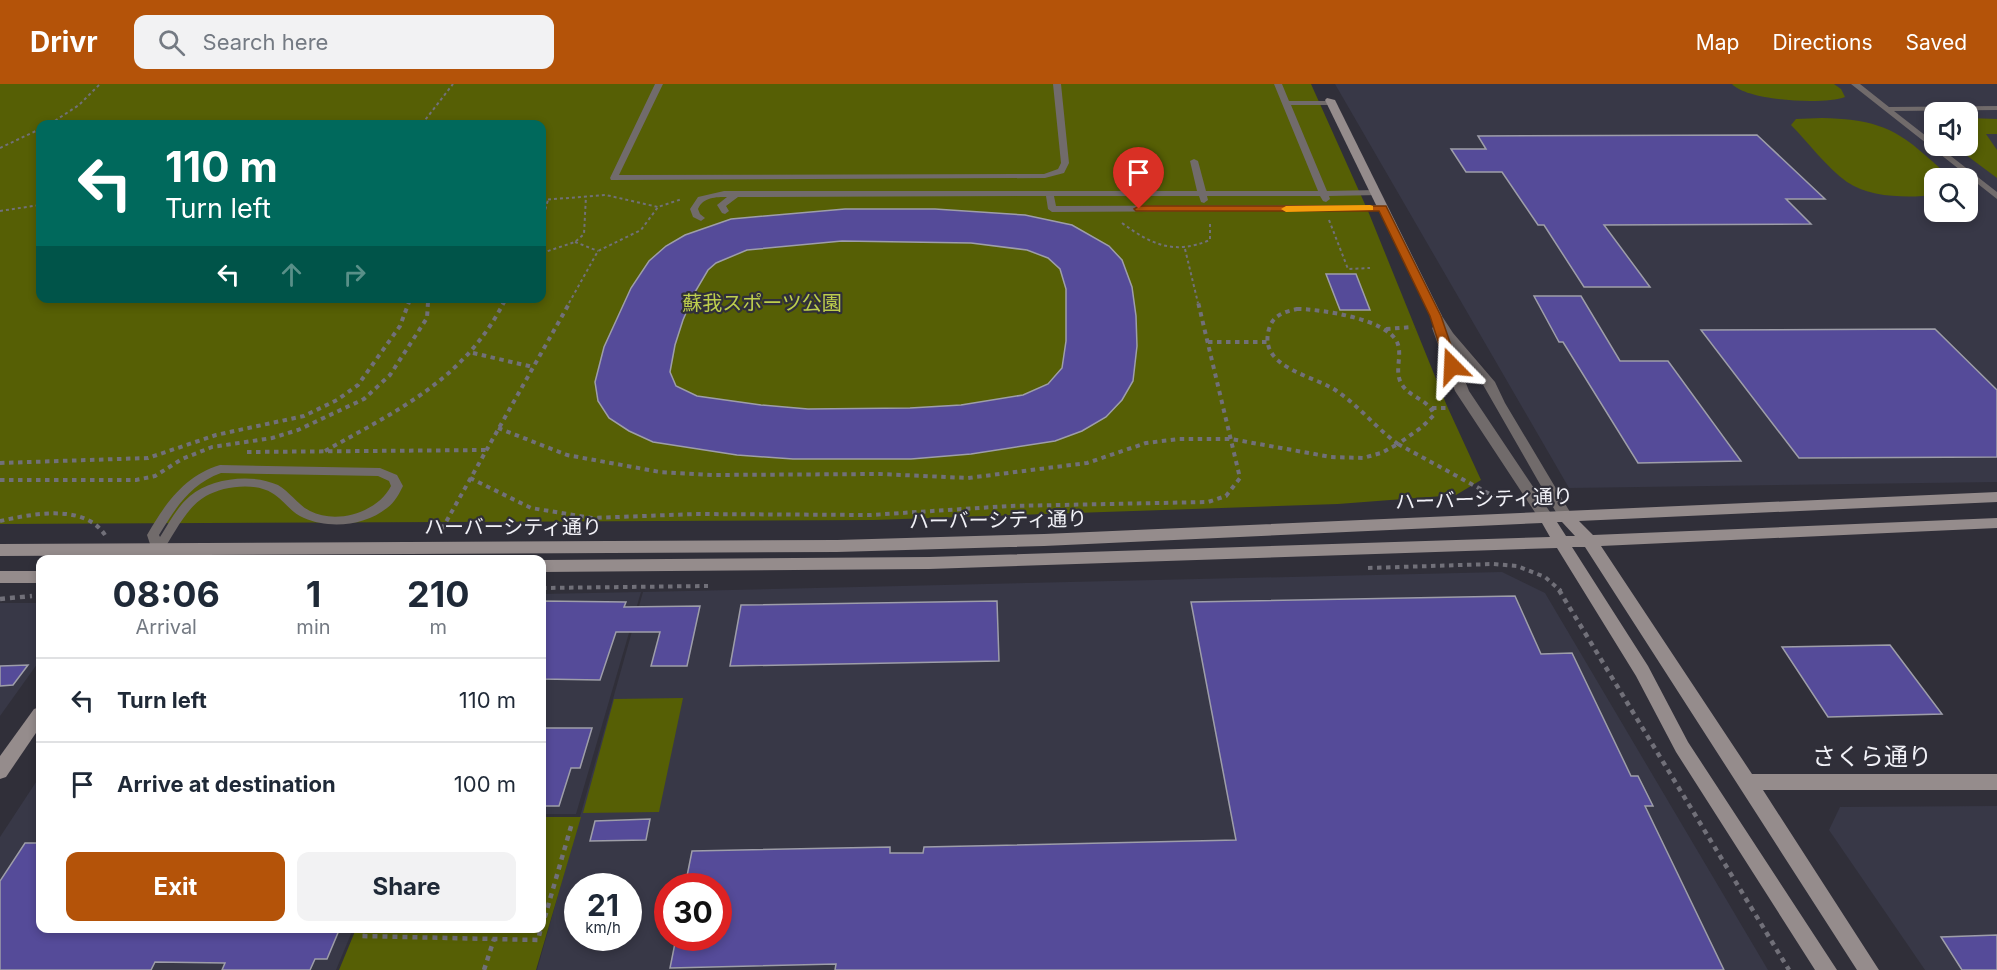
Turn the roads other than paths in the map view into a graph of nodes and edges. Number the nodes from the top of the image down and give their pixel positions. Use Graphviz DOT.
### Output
graph roads {
  1 [pos="659,84"];
  2 [pos="1057,84"];
  3 [pos="1278,84"];
  4 [pos="1855,84"];
  5 [pos="1331,101"];
  6 [pos="1286,103"];
  7 [pos="1997,108"];
  8 [pos="1887,109"];
  9 [pos="1194,161"];
  10 [pos="1258,193"];
  11 [pos="1323,193"];
  12 [pos="1376,193"];
  13 [pos="737,194"];
  14 [pos="1050,195"];
  15 [pos="1202,195"];
  16 [pos="1997,196"];
  17 [pos="1327,208"];
  18 [pos="1383,208"];
  19 [pos="1206,209"];
  20 [pos="1266,209"];
  21 [pos="725,211"];
  22 [pos="701,218"];
  23 [pos="1436,316"];
  24 [pos="1488,381"];
  25 [pos="1458,382"];
  26 [pos="1997,497"];
  27 [pos="1545,516"];
  28 [pos="1566,517"];
  29 [pos="1997,523"];
  30 [pos="1561,542"];
  31 [pos="1590,542"];
  32 [pos="0,550"];
  33 [pos="153,555"];
  34 [pos="546,566"];
  35 [pos="0,577"];
  36 [pos="36,577"];
  37 [pos="36,720"];
  38 [pos="0,771"];
  39 [pos="1746,782"];
  40 [pos="1997,782"];
  41 [pos="1827,970"];
  42 [pos="1869,970"];
  1 -- 2 [label="lane"];
  3 -- 6 [label="lane"];
  4 -- 8 [label="lane"];
  5 -- 6 [label="lane"];
  5 -- 12 [label="street"];
  6 -- 11 [label="lane"];
  7 -- 8 [label="lane"];
  8 -- 16 [label="lane"];
  9 -- 15 [label="lane"];
  10 -- 11 [label="lane"];
  10 -- 15 [label="lane"];
  10 -- 20 [label="lane"];
  11 -- 12 [label="lane"];
  11 -- 17 [label="lane"];
  12 -- 18 [label="street"];
  13 -- 14 [label="lane"];
  13 -- 21 [label="lane"];
  13 -- 22 [label="lane"];
  14 -- 15 [label="lane"];
  14 -- 19 [label="lane"];
  15 -- 19 [label="lane"];
  17 -- 18 [label="lane"];
  17 -- 20 [label="lane"];
  18 -- 23 [label="street"];
  19 -- 20 [label="lane"];
  23 -- 24 [label="street"];
  23 -- 25 [label="street"];
  24 -- 25 [label="street"];
  24 -- 28 [label="street"];
  25 -- 27 [label="street"];
  26 -- 28 [label="street, ハーバーシティ通り"];
  27 -- 28 [label="street, ハーバーシティ通り"];
  27 -- 30 [label="street"];
  27 -- 33 [label="street, ハーバーシティ通り"];
  28 -- 31 [label="street"];
  29 -- 31 [label="street, ハーバーシティ通り"];
  30 -- 31 [label="street, ハーバーシティ通り"];
  30 -- 34 [label="street, ハーバーシティ通り"];
  30 -- 41 [label="street"];
  31 -- 39 [label="street"];
  32 -- 33 [label="street, ハーバーシティ通り"];
  33 -- 33 [label="lane"];
  35 -- 36 [label="street"];
  37 -- 38 [label="street"];
  39 -- 40 [label="street, さくら通り"];
  39 -- 42 [label="street"];
}
